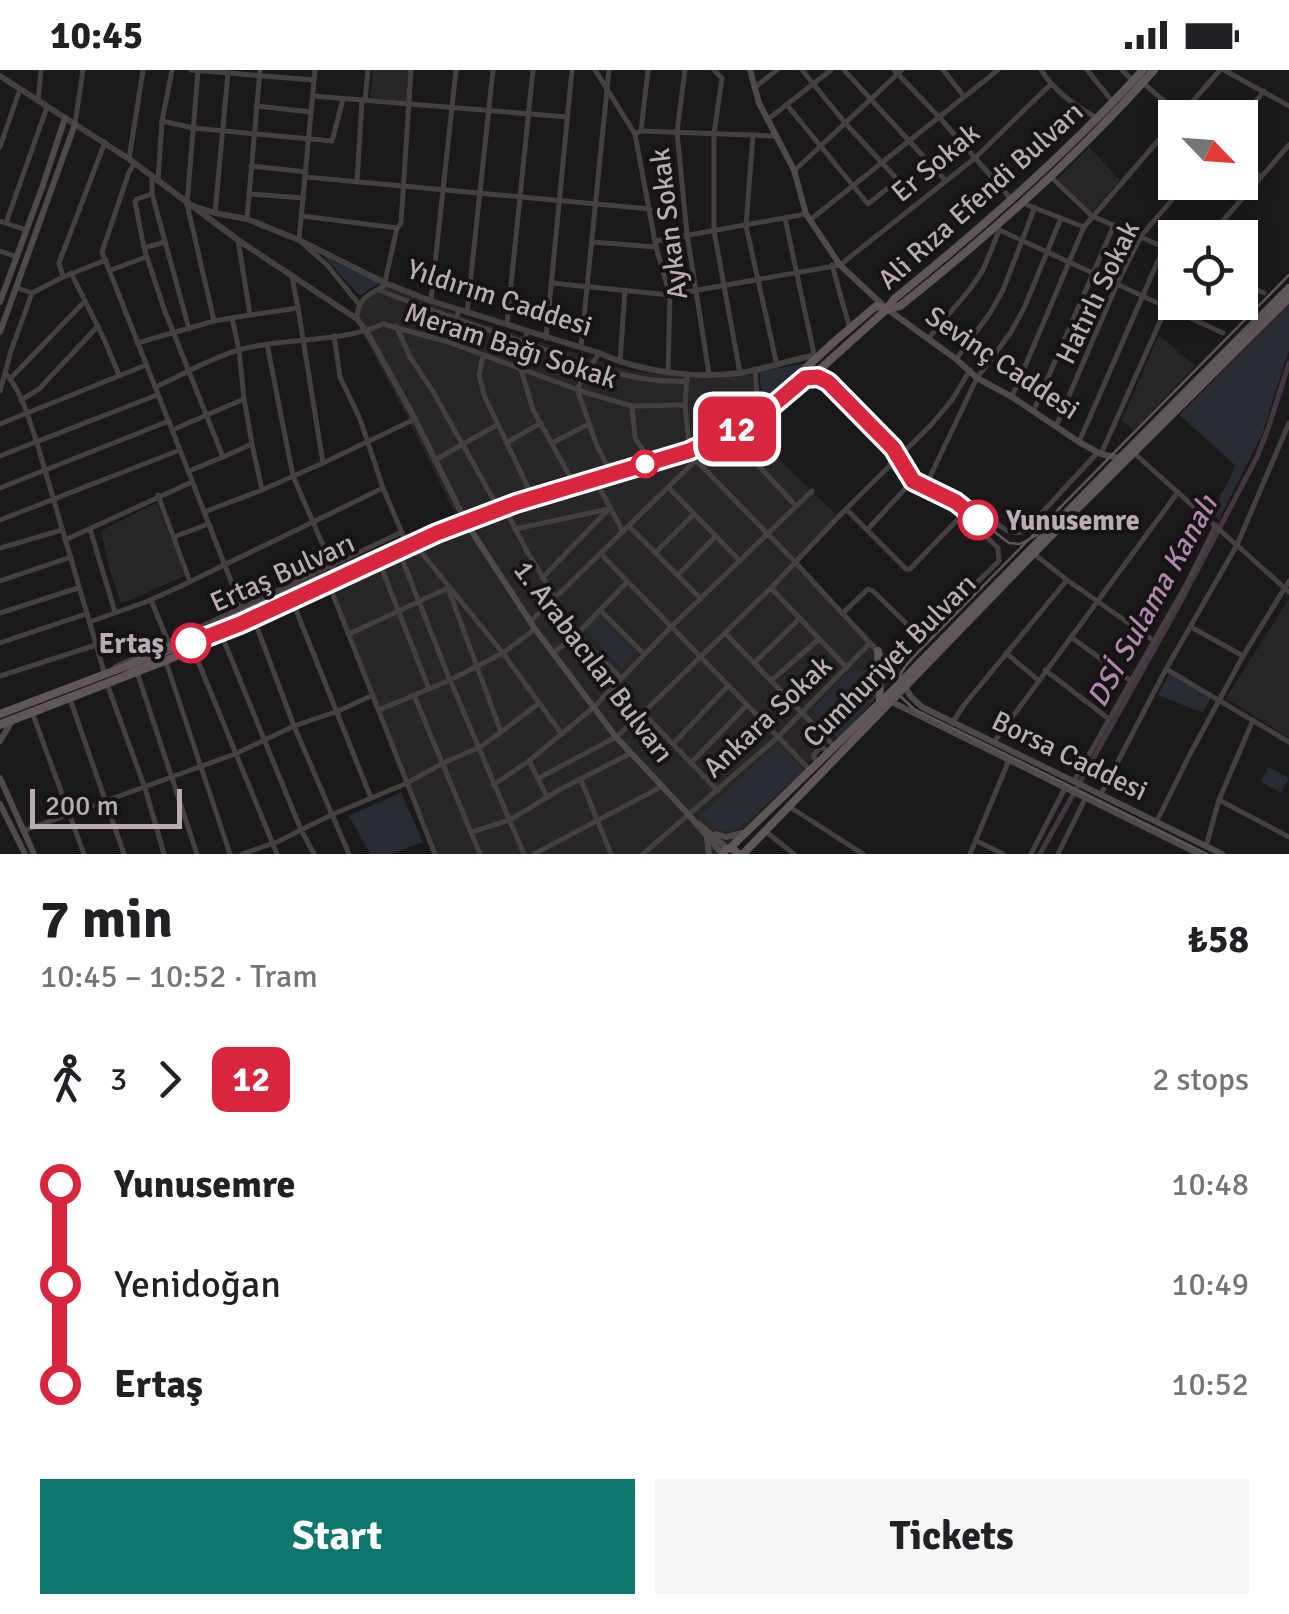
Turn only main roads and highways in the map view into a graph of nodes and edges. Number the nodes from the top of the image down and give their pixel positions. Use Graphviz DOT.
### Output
graph roads {
  1 [pos="750,70"];
  2 [pos="1143,70"];
  3 [pos="1154,70"];
  4 [pos="1138,82"];
  5 [pos="65,118"];
  6 [pos="75,124"];
  7 [pos="8,284"];
  8 [pos="1289,288"];
  9 [pos="1289,298"];
  10 [pos="0,302"];
  11 [pos="887,309"];
  12 [pos="0,332"];
  13 [pos="847,344"];
  14 [pos="815,355"];
  15 [pos="690,452"];
  16 [pos="1134,454"];
  17 [pos="1118,458"];
  18 [pos="469,520"];
  19 [pos="878,651"];
  20 [pos="105,677"];
  21 [pos="906,688"];
  22 [pos="893,690"];
  23 [pos="880,702"];
  24 [pos="892,702"];
  25 [pos="1,713"];
  26 [pos="14,718"];
  27 [pos="0,725"];
  28 [pos="0,741"];
  29 [pos="0,778"];
  30 [pos="0,804"];
  31 [pos="748,831"];
  32 [pos="709,835"];
  33 [pos="726,851"];
  34 [pos="25,854"];
  35 [pos="34,854"];
  36 [pos="710,854"];
  37 [pos="741,854"];
  38 [pos="1199,854"];
  39 [pos="1222,854"];
  1 -- 11 [label="main road, Sevinç Caddesi"];
  2 -- 4 [label="main road, Ali Rıza Efendi Bulvarı"];
  3 -- 4 [label="main road, Ali Rıza Efendi Bulvarı"];
  4 -- 11 [label="main road, Ali Rıza Efendi Bulvarı"];
  4 -- 11 [label="main road, Ali Rıza Efendi Bulvarı"];
  5 -- 7 [label="main road"];
  6 -- 7 [label="main road"];
  7 -- 10 [label="main road"];
  7 -- 12 [label="main road"];
  8 -- 17 [label="main road, Cumhuriyet Bulvarı"];
  9 -- 16 [label="main road, Cumhuriyet Bulvarı"];
  11 -- 13 [label="main road"];
  11 -- 14 [label="main road"];
  11 -- 17 [label="main road, Sevinç Caddesi"];
  13 -- 14 [label="main road, Yıldırım Caddesi"];
  13 -- 15 [label="main road"];
  14 -- 15 [label="main road"];
  15 -- 18 [label="main road"];
  15 -- 18 [label="main road"];
  16 -- 17 [label="main road, Sevinç Caddesi"];
  16 -- 21 [label="main road, Cumhuriyet Bulvarı"];
  17 -- 22 [label="main road, Cumhuriyet Bulvarı"];
  18 -- 20 [label="main road, Ertaş Bulvarı"];
  18 -- 20 [label="main road, Ertaş Bulvarı"];
  18 -- 32 [label="main road, 1. Arabacılar Bulvarı"];
  19 -- 23 [label="main road"];
  20 -- 25 [label="main road, Ertaş Bulvarı"];
  20 -- 26 [label="main road, Ertaş Bulvarı"];
  21 -- 24 [label="main road, Cumhuriyet Bulvarı"];
  21 -- 39 [label="main road, Borsa Caddesi"];
  22 -- 23 [label="main road, Cumhuriyet Bulvarı"];
  22 -- 24 [label="main road"];
  23 -- 31 [label="main road, Cumhuriyet Bulvarı"];
  24 -- 37 [label="main road, Cumhuriyet Bulvarı"];
  24 -- 38 [label="main road, Borsa Caddesi"];
  26 -- 27 [label="main road, Ertaş Bulvarı"];
  26 -- 28 [label="main road"];
  29 -- 35 [label="main road"];
  30 -- 34 [label="main road"];
  31 -- 32 [label="main road"];
  31 -- 33 [label="main road, Cumhuriyet Bulvarı"];
  32 -- 33 [label="main road, 1. Arabacılar Bulvarı"];
  32 -- 36 [label="main road"];
  33 -- 37 [label="main road"];
}
